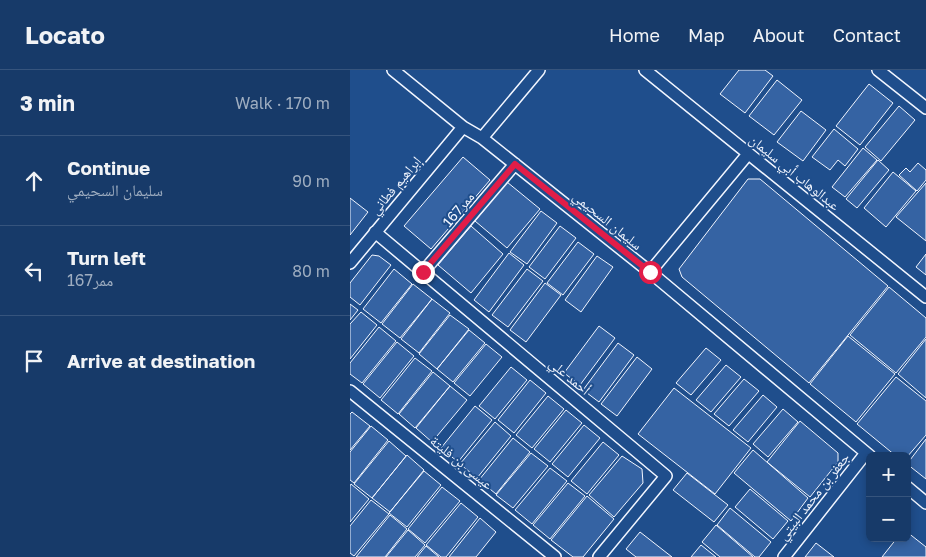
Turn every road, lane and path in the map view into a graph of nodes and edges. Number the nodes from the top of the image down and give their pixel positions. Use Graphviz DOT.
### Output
graph roads {
  1 [pos="393,70"];
  2 [pos="539,70"];
  3 [pos="644,70"];
  4 [pos="878,70"];
  5 [pos="926,108"];
  6 [pos="463,127"];
  7 [pos="482,138"];
  8 [pos="748,154"];
  9 [pos="515,164"];
  10 [pos="375,232"];
  11 [pos="350,263"];
  12 [pos="423,272"];
  13 [pos="650,272"];
  14 [pos="926,297"];
  15 [pos="350,391"];
  16 [pos="866,452"];
  17 [pos="866,456"];
  18 [pos="911,490"];
  19 [pos="926,503"];
  20 [pos="555,557"];
  21 [pos="599,557"];
  22 [pos="784,557"];
  1 -- 6 [label="street, سليمان السحيمي"];
  2 -- 7 [label="street"];
  3 -- 8 [label="street, عبدالوهاب أبي سليمان"];
  4 -- 5 [label="street"];
  6 -- 7 [label="street, سليمان السحيمي"];
  6 -- 10 [label="street, إبراهيم فطاني"];
  7 -- 9 [label="street, سليمان السحيمي"];
  8 -- 13 [label="street"];
  8 -- 14 [label="street, عبدالوهاب أبي سليمان"];
  9 -- 12 [label="street, ممر167"];
  9 -- 13 [label="street, سليمان السحيمي"];
  10 -- 11 [label="street, إبراهيم فطاني"];
  10 -- 12 [label="street, أحمد علي"];
  12 -- 21 [label="street, أحمد علي"];
  13 -- 16 [label="street, سليمان السحيمي"];
  15 -- 20 [label="street, عيسى بن فليتة"];
  17 -- 22 [label="street, جعفر بن محمد البيتي"];
  18 -- 19 [label="street"];
}
